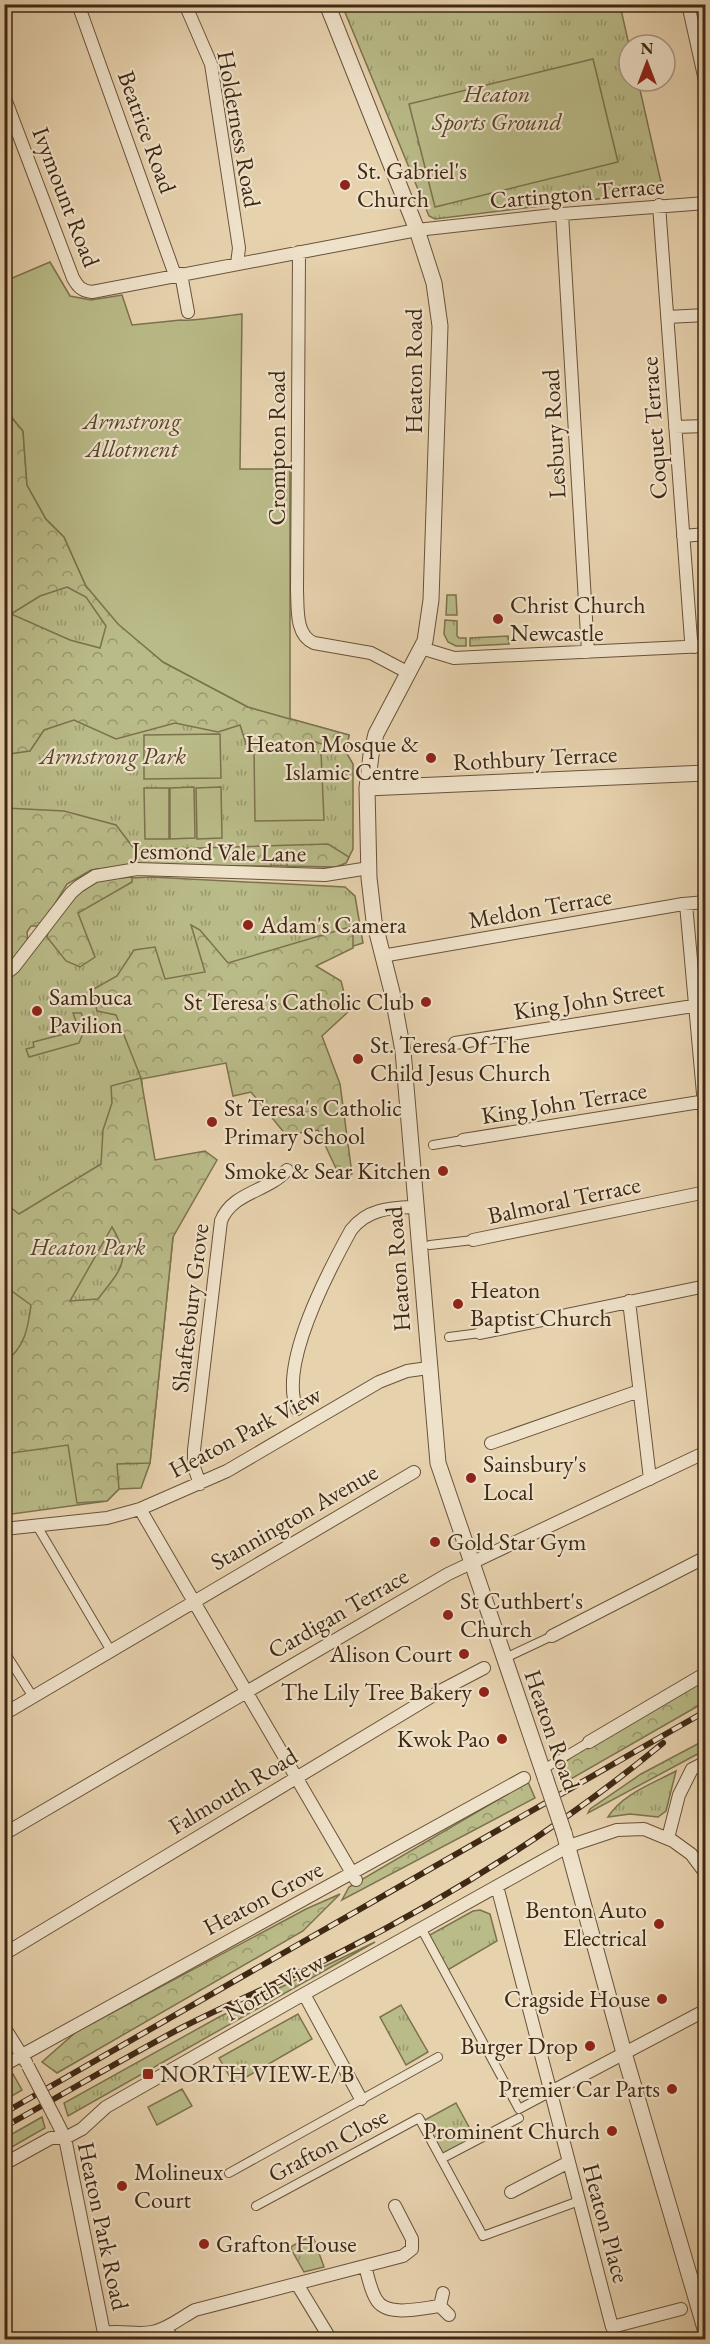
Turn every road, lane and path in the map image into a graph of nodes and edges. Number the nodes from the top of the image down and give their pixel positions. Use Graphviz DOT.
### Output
graph roads {
  1 [pos="78,4"];
  2 [pos="185,4"];
  3 [pos="327,4"];
  4 [pos="688,4"];
  5 [pos="705,85"];
  6 [pos="4,96"];
  7 [pos="705,203"];
  8 [pos="659,206"];
  9 [pos="562,214"];
  10 [pos="417,230"];
  11 [pos="299,252"];
  12 [pos="237,264"];
  13 [pos="178,275"];
  14 [pos="188,312"];
  15 [pos="705,315"];
  16 [pos="667,317"];
  17 [pos="705,426"];
  18 [pos="675,427"];
  19 [pos="705,534"];
  20 [pos="683,536"];
  21 [pos="700,647"];
  22 [pos="421,648"];
  23 [pos="588,652"];
  24 [pos="407,672"];
  25 [pos="705,773"];
  26 [pos="367,788"];
  27 [pos="369,868"];
  28 [pos="705,902"];
  29 [pos="686,904"];
  30 [pos="382,956"];
  31 [pos="4,975"];
  32 [pos="700,1005"];
  33 [pos="455,1043"];
  34 [pos="704,1102"];
  35 [pos="705,1127"];
  36 [pos="463,1140"];
  37 [pos="433,1145"];
  38 [pos="287,1170"];
  39 [pos="705,1191"];
  40 [pos="416,1207"];
  41 [pos="473,1240"];
  42 [pos="430,1245"];
  43 [pos="705,1286"];
  44 [pos="629,1302"];
  45 [pos="480,1333"];
  46 [pos="449,1337"];
  47 [pos="428,1368"];
  48 [pos="639,1391"];
  49 [pos="297,1409"];
  50 [pos="491,1443"];
  51 [pos="705,1452"];
  52 [pos="414,1472"];
  53 [pos="650,1479"];
  54 [pos="200,1484"];
  55 [pos="140,1509"];
  56 [pos="37,1526"];
  57 [pos="4,1529"];
  58 [pos="705,1557"];
  59 [pos="471,1562"];
  60 [pos="195,1599"];
  61 [pos="552,1636"];
  62 [pos="4,1651"];
  63 [pos="111,1651"];
  64 [pos="503,1659"];
  65 [pos="484,1668"];
  66 [pos="705,1673"];
  67 [pos="246,1692"];
  68 [pos="33,1697"];
  69 [pos="4,1714"];
  70 [pos="589,1742"];
  71 [pos="705,1762"];
  72 [pos="544,1775"];
  73 [pos="296,1778"];
  74 [pos="524,1778"];
  75 [pos="4,1834"];
  76 [pos="668,1838"];
  77 [pos="566,1840"];
  78 [pos="705,1874"];
  79 [pos="355,1878"];
  80 [pos="497,1886"];
  81 [pos="421,1928"];
  82 [pos="4,1954"];
  83 [pos="304,1994"];
  84 [pos="705,2010"];
  85 [pos="4,2027"];
  86 [pos="624,2053"];
  87 [pos="21,2055"];
  88 [pos="438,2057"];
  89 [pos="4,2065"];
  90 [pos="551,2092"];
  91 [pos="361,2099"];
  92 [pos="519,2118"];
  93 [pos="65,2138"];
  94 [pos="441,2158"];
  95 [pos="569,2162"];
  96 [pos="4,2164"];
  97 [pos="229,2173"];
  98 [pos="511,2192"];
  99 [pos="579,2201"];
  100 [pos="256,2206"];
  101 [pos="395,2206"];
  102 [pos="365,2266"];
  103 [pos="297,2284"];
  104 [pos="444,2305"];
  105 [pos="681,2309"];
  106 [pos="166,2327"];
  107 [pos="705,2332"];
  108 [pos="105,2336"];
  109 [pos="177,2340"];
  110 [pos="331,2340"];
  1 -- 13 [label="street, Beatrice Road"];
  2 -- 12 [label="street, Holderness Road"];
  3 -- 10 [label="street, Heaton Road"];
  4 -- 5 [label="street"];
  6 -- 13 [label="street, Ivymount Road"];
  7 -- 8 [label="street, Cartington Terrace"];
  8 -- 9 [label="street, Cartington Terrace"];
  8 -- 16 [label="street, Coquet Terrace"];
  9 -- 10 [label="street, Cartington Terrace"];
  9 -- 23 [label="street, Lesbury Road"];
  10 -- 11 [label="street, Cartington Terrace"];
  10 -- 22 [label="street, Heaton Road"];
  11 -- 12 [label="street, Cartington Terrace"];
  11 -- 24 [label="street, Crompton Road"];
  12 -- 13 [label="street, Cartington Terrace"];
  13 -- 14 [label="street, Beatrice Road"];
  15 -- 16 [label="street"];
  16 -- 18 [label="street, Coquet Terrace"];
  17 -- 18 [label="street"];
  18 -- 20 [label="street, Coquet Terrace"];
  19 -- 20 [label="street"];
  20 -- 21 [label="street, Coquet Terrace"];
  21 -- 23 [label="street"];
  22 -- 23 [label="street"];
  22 -- 24 [label="street, Heaton Road"];
  24 -- 26 [label="street, Heaton Road"];
  25 -- 26 [label="street, Rothbury Terrace"];
  26 -- 27 [label="street, Heaton Road"];
  27 -- 30 [label="street, Heaton Road"];
  27 -- 31 [label="street, Jesmond Vale Lane"];
  28 -- 29 [label="street, Meldon Terrace"];
  29 -- 30 [label="street, Meldon Terrace"];
  29 -- 32 [label="street"];
  30 -- 40 [label="street, Heaton Road"];
  32 -- 33 [label="street, King John Street"];
  32 -- 34 [label="street"];
  34 -- 35 [label="street"];
  34 -- 36 [label="street, King John Terrace"];
  36 -- 37 [label="street, King John Terrace"];
  38 -- 54 [label="street, Shaftesbury Grove"];
  39 -- 41 [label="street, Balmoral Terrace"];
  40 -- 47 [label="street, Heaton Road"];
  40 -- 49 [label="street"];
  41 -- 42 [label="street, Balmoral Terrace"];
  43 -- 44 [label="street"];
  44 -- 45 [label="street"];
  44 -- 48 [label="street"];
  45 -- 46 [label="street"];
  47 -- 54 [label="street, Heaton Park View"];
  47 -- 59 [label="street, Heaton Road"];
  48 -- 50 [label="street"];
  48 -- 53 [label="street"];
  51 -- 53 [label="street, Cardigan Terrace"];
  52 -- 60 [label="street, Stannington Avenue"];
  53 -- 59 [label="street, Cardigan Terrace"];
  54 -- 55 [label="street, Heaton Park View"];
  55 -- 56 [label="street, Heaton Park View"];
  55 -- 60 [label="street"];
  56 -- 57 [label="street, Heaton Park View"];
  56 -- 63 [label="street"];
  58 -- 61 [label="street"];
  59 -- 64 [label="street, Heaton Road"];
  59 -- 67 [label="street, Cardigan Terrace"];
  60 -- 63 [label="street, Stannington Avenue"];
  60 -- 67 [label="street"];
  61 -- 64 [label="street"];
  62 -- 68 [label="street"];
  63 -- 68 [label="street, Stannington Avenue"];
  64 -- 72 [label="street, Heaton Road"];
  65 -- 73 [label="street, Falmouth Road"];
  66 -- 70 [label="street"];
  67 -- 73 [label="street"];
  67 -- 75 [label="street, Cardigan Terrace"];
  68 -- 69 [label="street, Stannington Avenue"];
  70 -- 72 [label="street"];
  71 -- 76 [label="street"];
  72 -- 77 [label="street, Heaton Road, bridge"];
  73 -- 79 [label="street"];
  73 -- 82 [label="street, Falmouth Road"];
  74 -- 79 [label="street, Heaton Grove"];
  76 -- 77 [label="street, North View"];
  76 -- 78 [label="street, North View"];
  77 -- 80 [label="street, North View"];
  77 -- 86 [label="street, Heaton Road"];
  79 -- 87 [label="street, Heaton Grove"];
  80 -- 81 [label="street, North View"];
  80 -- 90 [label="street, Heaton Place"];
  81 -- 83 [label="street, North View"];
  81 -- 90 [label="street"];
  83 -- 91 [label="street"];
  83 -- 93 [label="street, North View"];
  84 -- 86 [label="street"];
  85 -- 87 [label="street, Heaton Park Road"];
  86 -- 90 [label="street"];
  86 -- 107 [label="street, Heaton Road"];
  87 -- 89 [label="street, Heaton Grove"];
  87 -- 93 [label="street, Heaton Park Road, bridge"];
  88 -- 91 [label="street"];
  90 -- 95 [label="street, Heaton Place"];
  91 -- 97 [label="street"];
  92 -- 94 [label="street"];
  93 -- 96 [label="street, North View"];
  93 -- 108 [label="street, Heaton Park Road"];
  94 -- 99 [label="street"];
  94 -- 100 [label="street, Grafton Close"];
  95 -- 98 [label="street"];
  95 -- 99 [label="street, Heaton Place"];
  99 -- 105 [label="street, Heaton Place"];
  101 -- 102 [label="street"];
  102 -- 103 [label="street"];
  102 -- 104 [label="street"];
  103 -- 106 [label="street"];
  103 -- 110 [label="street"];
  106 -- 108 [label="street"];
  106 -- 109 [label="street"];
}
